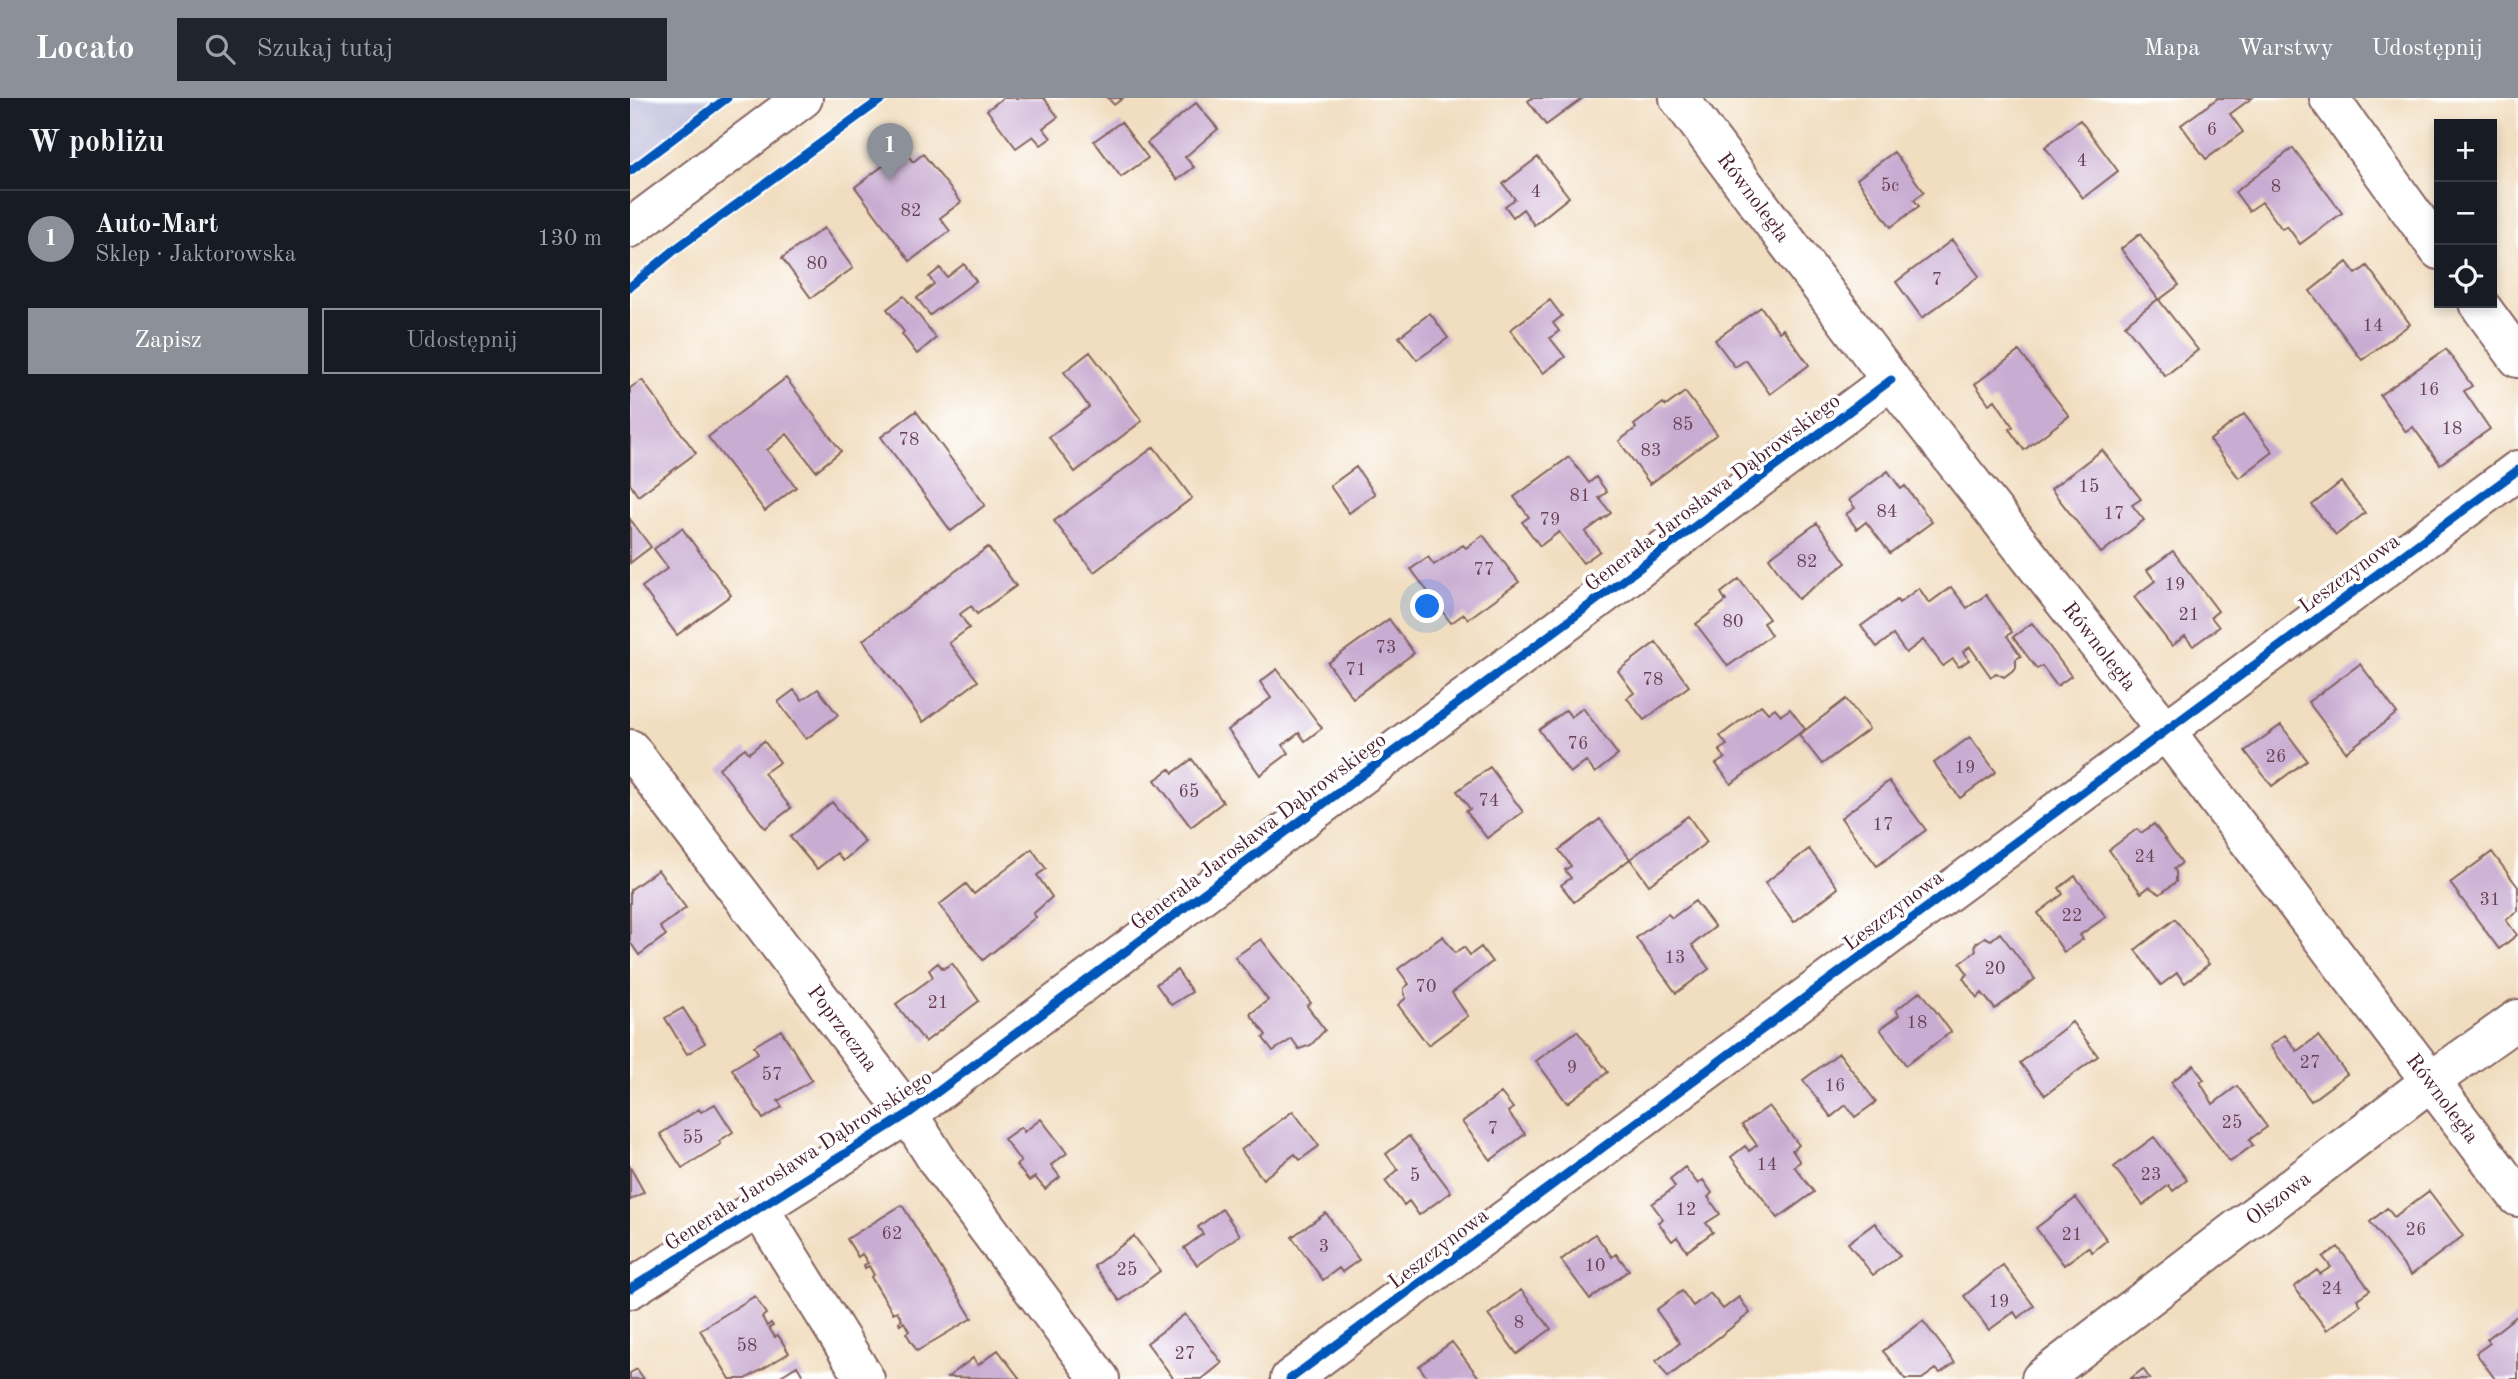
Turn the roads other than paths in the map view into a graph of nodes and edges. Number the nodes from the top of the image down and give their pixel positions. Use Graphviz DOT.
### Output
graph roads {
  1 [pos="803,98"];
  2 [pos="1679,98"];
  3 [pos="2329,98"];
  4 [pos="630,228"];
  5 [pos="2435,245"];
  6 [pos="2482,308"];
  7 [pos="2518,358"];
  8 [pos="1891,380"];
  9 [pos="2518,470"];
  10 [pos="2165,730"];
  11 [pos="630,748"];
  12 [pos="2518,1019"];
  13 [pos="2431,1081"];
  14 [pos="908,1114"];
  15 [pos="2518,1197"];
  16 [pos="759,1208"];
  17 [pos="630,1289"];
  18 [pos="865,1379"];
  19 [pos="1100,1379"];
  20 [pos="1290,1379"];
  21 [pos="2040,1379"];
  1 -- 4 [label="street"];
  2 -- 8 [label="street, Równoległa"];
  3 -- 5 [label="street"];
  6 -- 7 [label="street"];
  8 -- 10 [label="street, Równoległa"];
  8 -- 14 [label="street, Generała Jarosława Dąbrowskiego"];
  9 -- 10 [label="street, Leszczynowa"];
  10 -- 13 [label="street, Równoległa"];
  10 -- 20 [label="street, Leszczynowa"];
  11 -- 14 [label="street, Poprzeczna"];
  12 -- 13 [label="street, Olszowa"];
  13 -- 15 [label="street, Równoległa"];
  13 -- 21 [label="street, Olszowa"];
  14 -- 16 [label="street, Generała Jarosława Dąbrowskiego"];
  14 -- 19 [label="street, Poprzeczna"];
  16 -- 17 [label="street, Generała Jarosława Dąbrowskiego"];
  16 -- 18 [label="street"];
}
